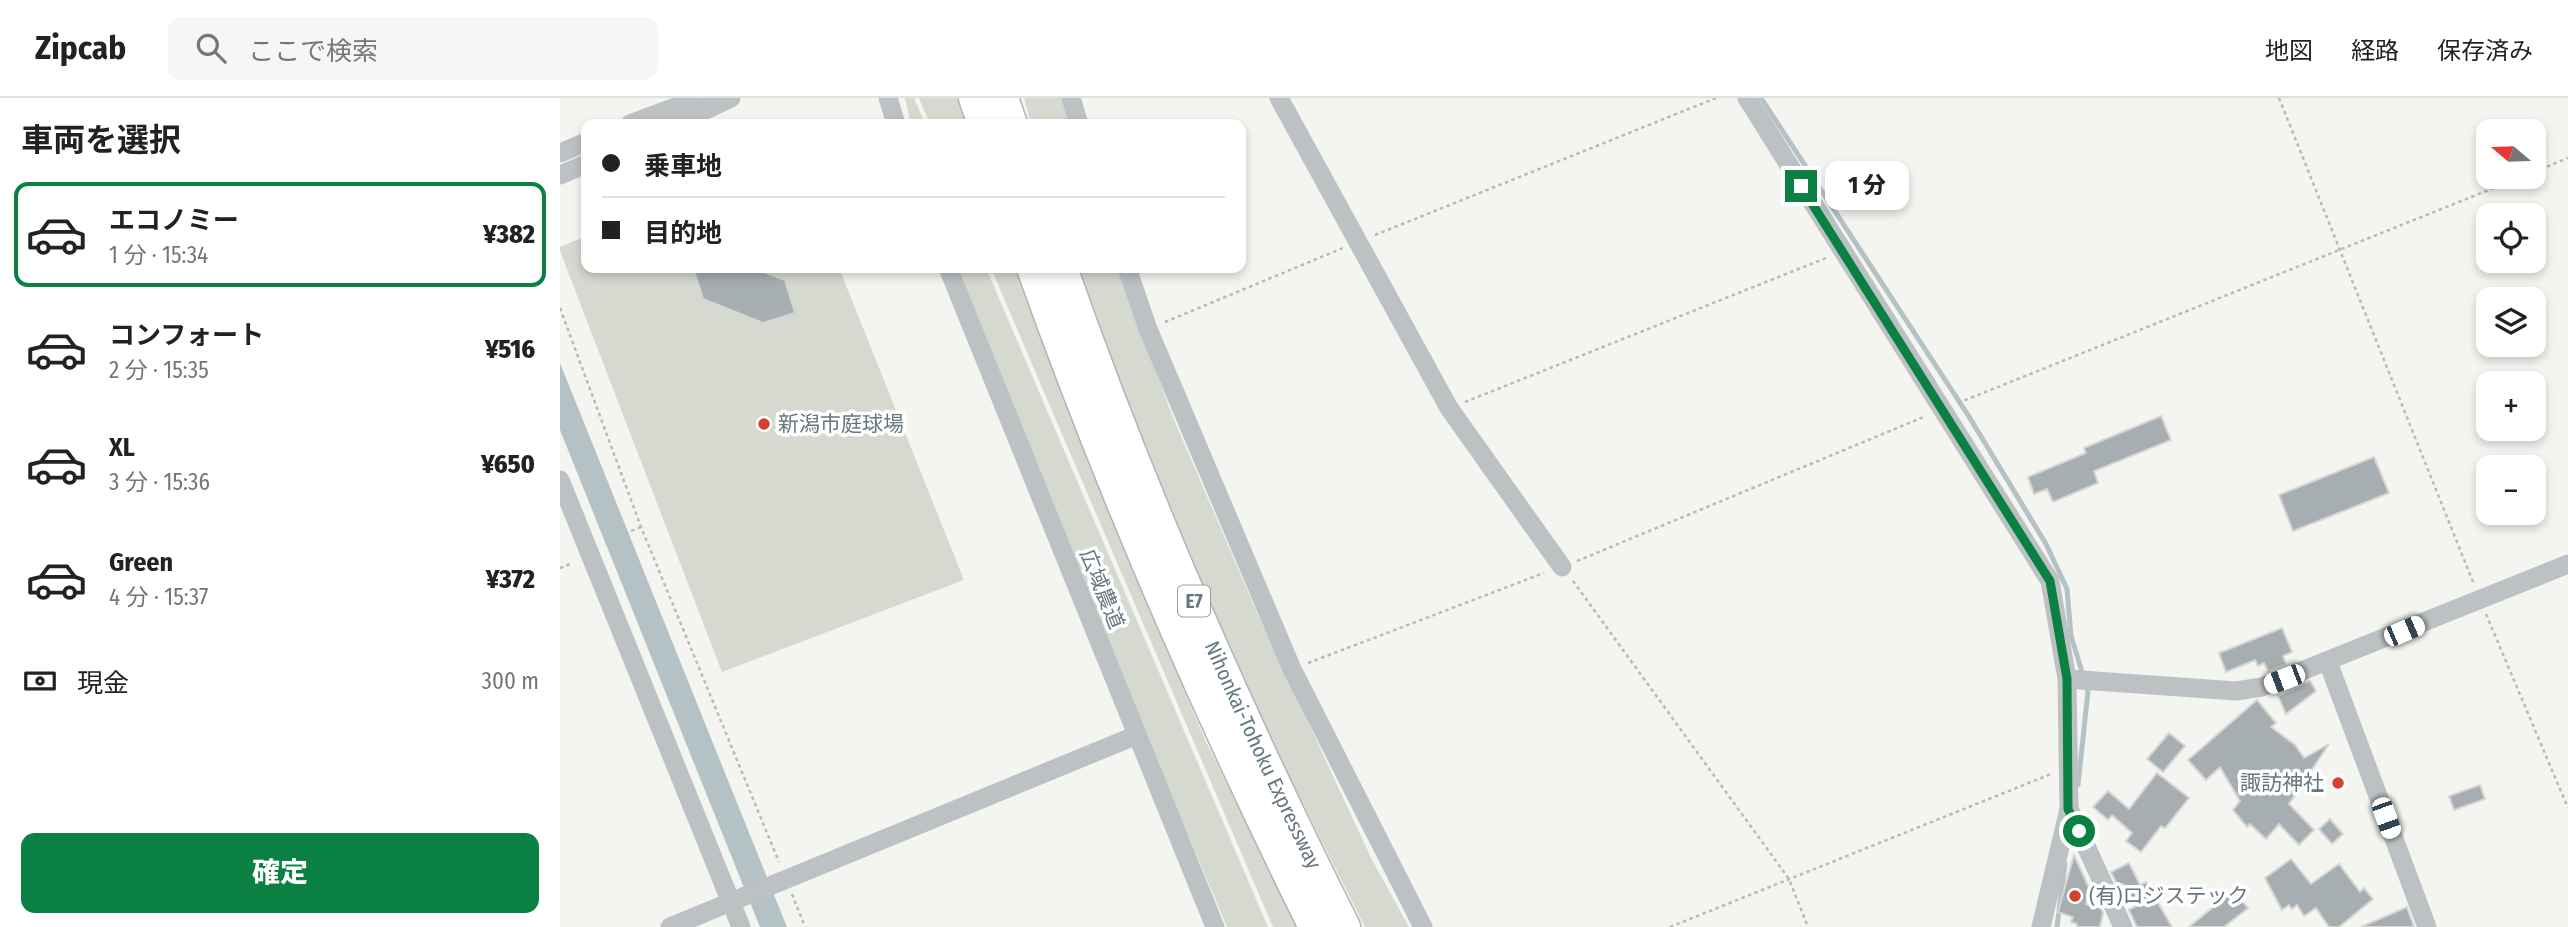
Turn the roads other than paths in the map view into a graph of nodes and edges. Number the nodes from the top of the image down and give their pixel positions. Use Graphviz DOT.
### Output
graph roads {
  1 [pos="699,98"];
  2 [pos="731,98"];
  3 [pos="888,98"];
  4 [pos="974,98"];
  5 [pos="1003,98"];
  6 [pos="1071,98"];
  7 [pos="1279,98"];
  8 [pos="1747,98"];
  9 [pos="643,119"];
  10 [pos="687,119"];
  11 [pos="894,119"];
  12 [pos="981,119"];
  13 [pos="1010,119"];
  14 [pos="1077,119"];
  15 [pos="581,144"];
  16 [pos="560,153"];
  17 [pos="581,166"];
  18 [pos="560,175"];
  19 [pos="950,273"];
  20 [pos="1034,273"];
  21 [pos="1064,273"];
  22 [pos="1129,273"];
  23 [pos="560,480"];
  24 [pos="2568,564"];
  25 [pos="1562,566"];
  26 [pos="2329,662"];
  27 [pos="2067,679"];
  28 [pos="1137,735"];
  29 [pos="2068,809"];
  30 [pos="734,901"];
  31 [pos="670,927"];
  32 [pos="741,927"];
  33 [pos="1215,927"];
  34 [pos="1314,927"];
  35 [pos="1345,927"];
  36 [pos="1423,927"];
  37 [pos="2041,927"];
  38 [pos="2123,927"];
  39 [pos="2427,927"];
  1 -- 9 [label="street"];
  2 -- 10 [label="street"];
  3 -- 11 [label="street"];
  4 -- 12 [label="highway"];
  5 -- 13 [label="highway"];
  6 -- 14 [label="street"];
  7 -- 25 [label="street"];
  8 -- 27 [label="street"];
  15 -- 16 [label="street"];
  17 -- 18 [label="street"];
  19 -- 28 [label="street, 広域農道"];
  20 -- 34 [label="highway, Nihonkai-Tohoku Expressway / E7"];
  21 -- 35 [label="highway, Nihonkai-Tohoku Expressway / E7"];
  22 -- 36 [label="street"];
  23 -- 30 [label="street"];
  24 -- 26 [label="street"];
  26 -- 27 [label="street"];
  26 -- 39 [label="street"];
  27 -- 29 [label="street"];
  28 -- 30 [label="street"];
  28 -- 33 [label="street, 広域農道"];
  29 -- 37 [label="street"];
  29 -- 38 [label="street"];
  30 -- 31 [label="street"];
  30 -- 32 [label="street"];
}
